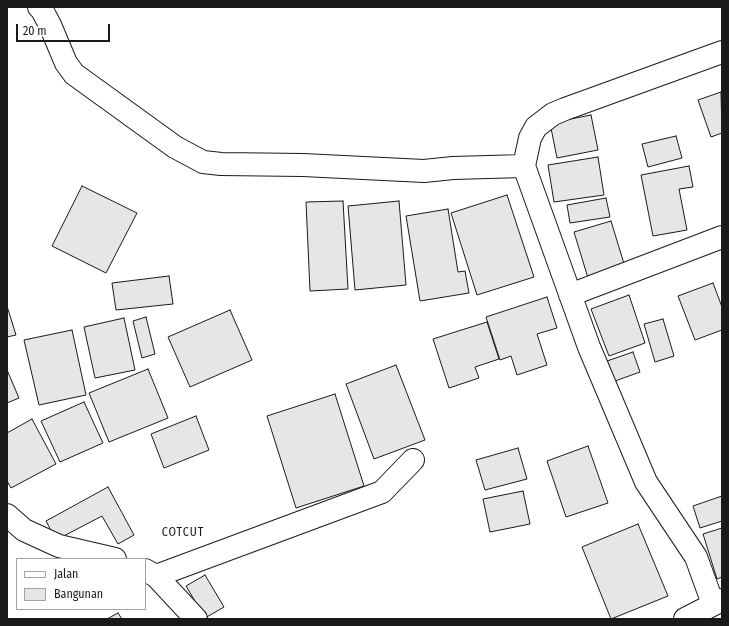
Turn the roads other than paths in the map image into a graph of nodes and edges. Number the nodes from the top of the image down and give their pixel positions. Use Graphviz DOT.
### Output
graph roads {
  1 [pos="39,7"];
  2 [pos="722,52"];
  3 [pos="524,166"];
  4 [pos="722,238"];
  5 [pos="570,296"];
  6 [pos="412,460"];
  7 [pos="7,515"];
  8 [pos="111,558"];
  9 [pos="150,573"];
  10 [pos="717,602"];
  11 [pos="196,619"];
  12 [pos="685,619"];
  1 -- 3 [label="street"];
  2 -- 3 [label="street"];
  3 -- 5 [label="street"];
  4 -- 5 [label="street"];
  5 -- 10 [label="street"];
  6 -- 9 [label="street"];
  7 -- 8 [label="street"];
  9 -- 11 [label="street"];
  10 -- 12 [label="street"];
}
